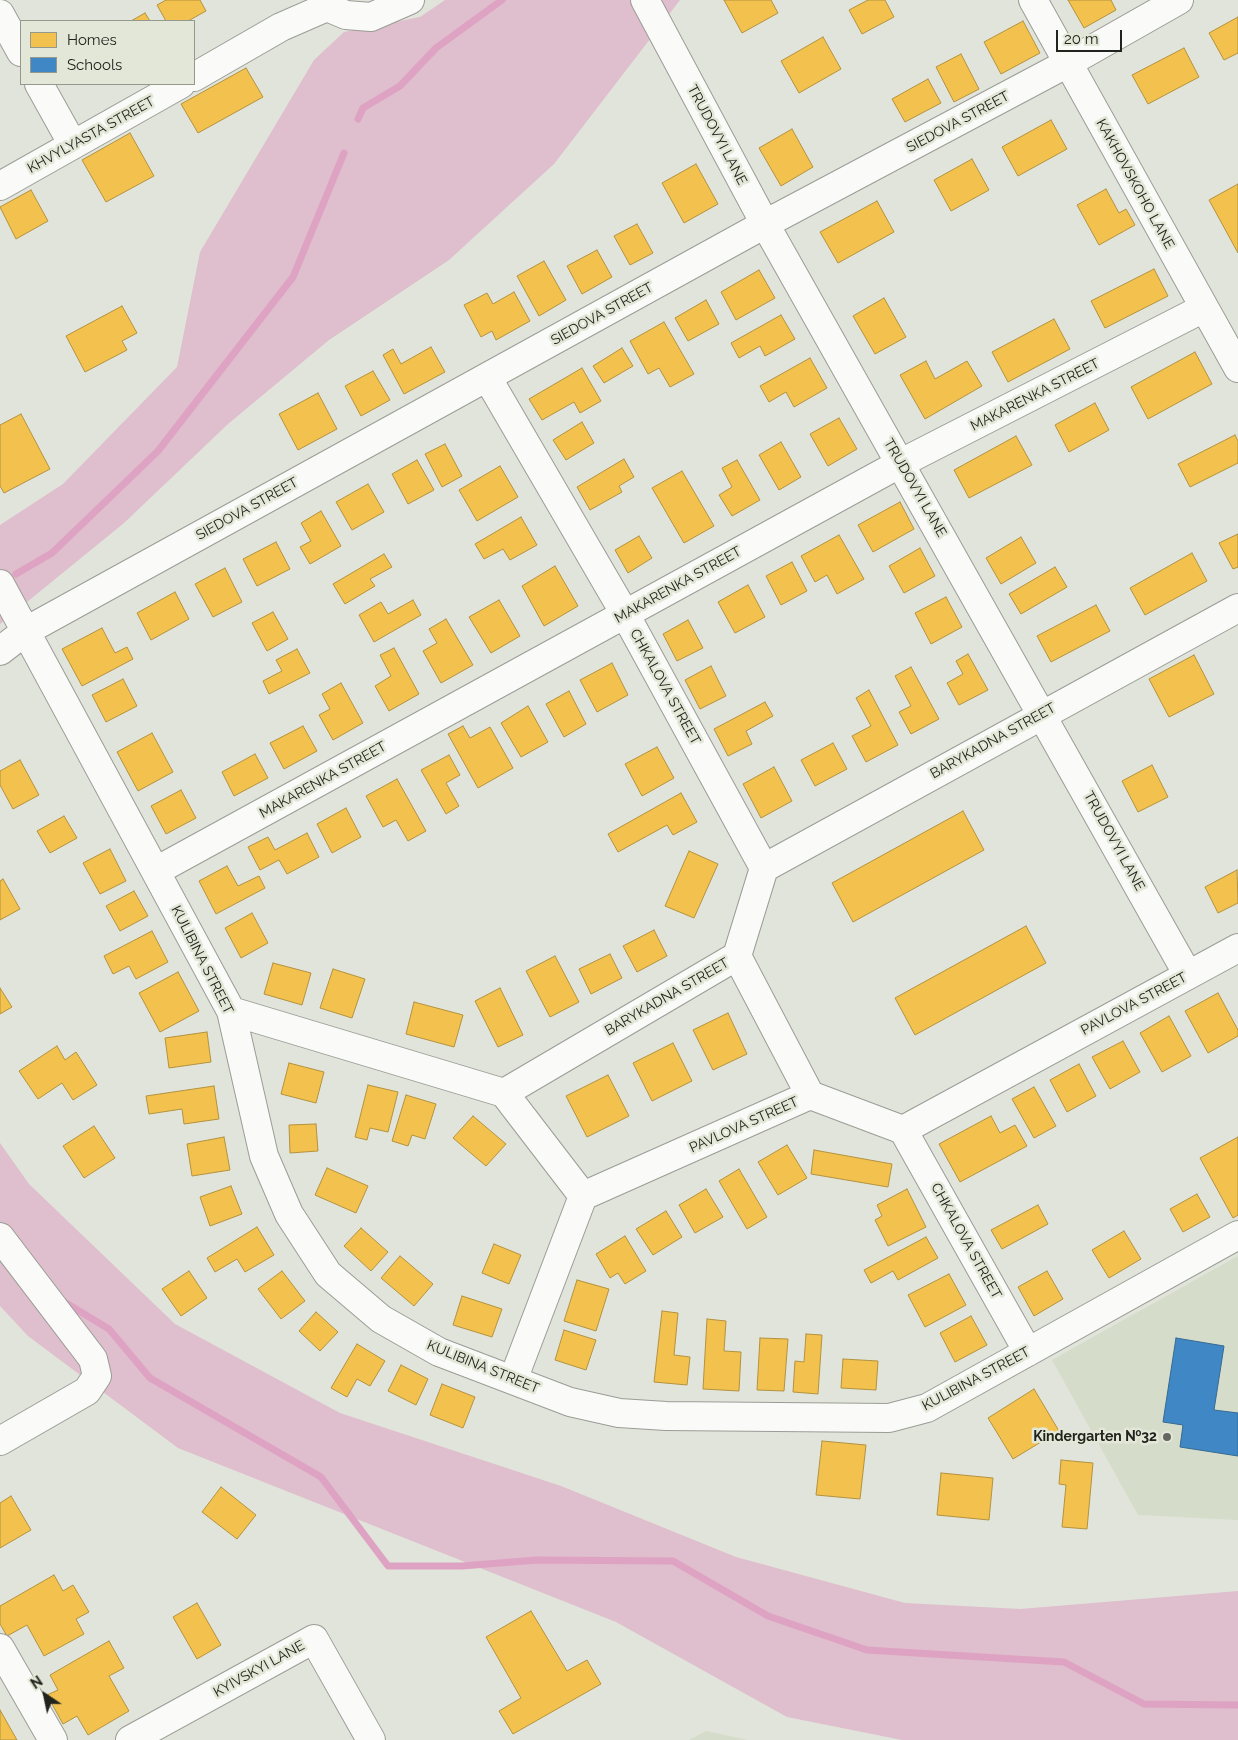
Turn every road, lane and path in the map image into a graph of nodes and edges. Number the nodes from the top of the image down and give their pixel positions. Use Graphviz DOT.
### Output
graph roads {
  1 [pos="410,0"];
  2 [pos="644,0"];
  3 [pos="1032,0"];
  4 [pos="1179,0"];
  5 [pos="325,3"];
  6 [pos="0,14"];
  7 [pos="20,50"];
  8 [pos="1068,63"];
  9 [pos="195,76"];
  10 [pos="40,85"];
  11 [pos="179,85"];
  12 [pos="73,145"];
  13 [pos="0,186"];
  14 [pos="765,224"];
  15 [pos="1204,308"];
  16 [pos="1238,368"];
  17 [pos="487,377"];
  18 [pos="901,463"];
  19 [pos="0,584"];
  20 [pos="1238,608"];
  21 [pos="625,614"];
  22 [pos="26,631"];
  23 [pos="0,651"];
  24 [pos="1043,714"];
  25 [pos="764,868"];
  26 [pos="156,871"];
  27 [pos="1238,948"];
  28 [pos="737,956"];
  29 [pos="1188,975"];
  30 [pos="231,1011"];
  31 [pos="504,1093"];
  32 [pos="810,1095"];
  33 [pos="903,1130"];
  34 [pos="583,1196"];
  35 [pos="1238,1236"];
  36 [pos="0,1237"];
  37 [pos="1028,1352"];
  38 [pos="513,1380"];
  39 [pos="0,1441"];
  40 [pos="0,1648"];
  41 [pos="53,1740"];
  42 [pos="130,1740"];
  43 [pos="371,1740"];
  1 -- 5 [label="street"];
  2 -- 14 [label="street, TRUDOVYI LANE"];
  3 -- 8 [label="street, KAKHOVSKOHO LANE"];
  4 -- 8 [label="street, SIEDOVA STREET"];
  5 -- 9 [label="street"];
  6 -- 7 [label="street"];
  8 -- 14 [label="street, SIEDOVA STREET"];
  8 -- 15 [label="street, KAKHOVSKOHO LANE"];
  10 -- 12 [label="street"];
  11 -- 12 [label="street, KHVYLYASTA STREET"];
  12 -- 13 [label="street, KHVYLYASTA STREET"];
  14 -- 17 [label="street, SIEDOVA STREET"];
  14 -- 18 [label="street, TRUDOVYI LANE"];
  15 -- 16 [label="street, KAKHOVSKOHO LANE"];
  15 -- 18 [label="street, MAKARENKA STREET"];
  17 -- 21 [label="street, CHKALOVA STREET"];
  17 -- 22 [label="street, SIEDOVA STREET"];
  18 -- 21 [label="street, MAKARENKA STREET"];
  18 -- 24 [label="street, TRUDOVYI LANE"];
  19 -- 22 [label="street, KULIBINA STREET"];
  20 -- 24 [label="street, BARYKADNA STREET"];
  21 -- 25 [label="street, CHKALOVA STREET"];
  21 -- 26 [label="street, MAKARENKA STREET"];
  22 -- 23 [label="street, SIEDOVA STREET"];
  22 -- 26 [label="street, KULIBINA STREET"];
  24 -- 25 [label="street, BARYKADNA STREET"];
  24 -- 29 [label="street, TRUDOVYI LANE"];
  25 -- 28 [label="street, BARYKADNA STREET"];
  26 -- 30 [label="street, KULIBINA STREET"];
  27 -- 29 [label="street, PAVLOVA STREET"];
  28 -- 31 [label="street, BARYKADNA STREET"];
  28 -- 32 [label="street"];
  29 -- 33 [label="street, PAVLOVA STREET"];
  30 -- 31 [label="street"];
  30 -- 38 [label="street, KULIBINA STREET"];
  31 -- 34 [label="street"];
  32 -- 33 [label="street, PAVLOVA STREET"];
  32 -- 34 [label="street, PAVLOVA STREET"];
  33 -- 37 [label="street, CHKALOVA STREET"];
  34 -- 38 [label="street"];
  35 -- 37 [label="street, KULIBINA STREET"];
  36 -- 39 [label="street"];
  37 -- 38 [label="street, KULIBINA STREET"];
  40 -- 41 [label="street"];
  42 -- 43 [label="street, KYIVSKYI LANE"];
}
